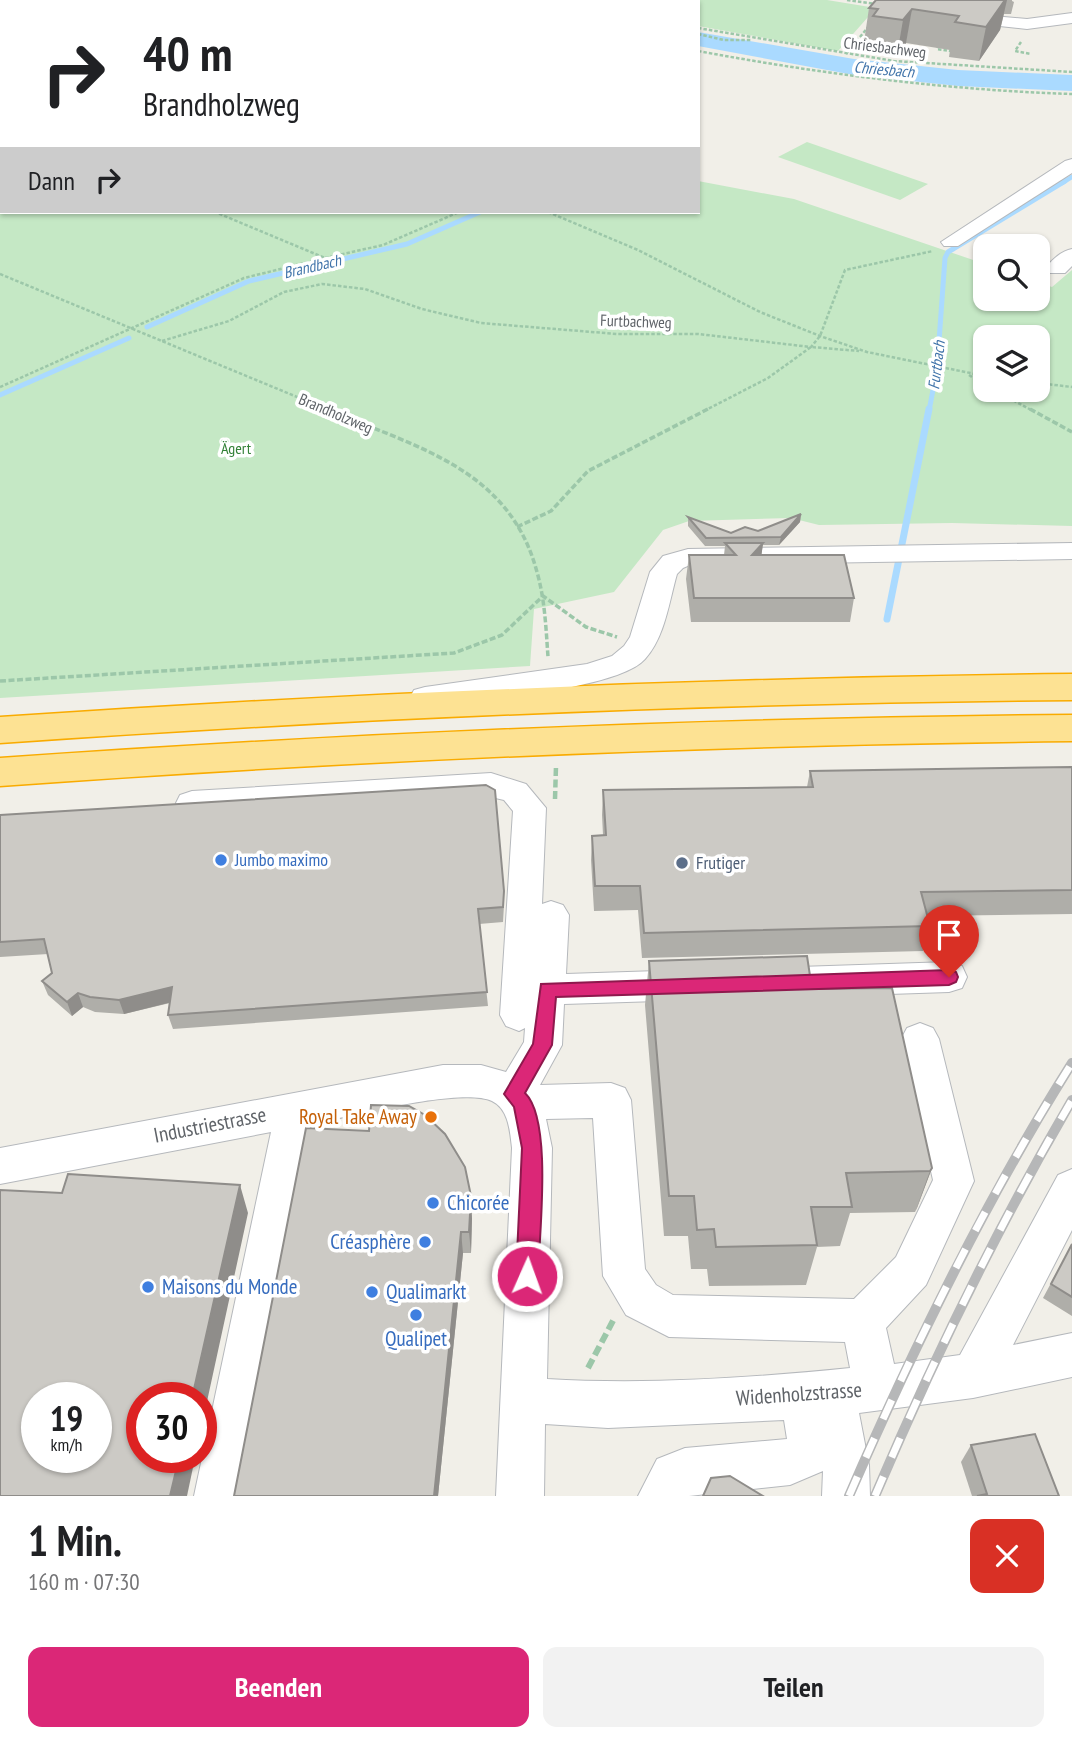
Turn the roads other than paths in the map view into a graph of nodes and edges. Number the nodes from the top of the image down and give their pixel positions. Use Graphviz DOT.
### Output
graph roads {
  1 [pos="949,14"];
  2 [pos="1072,18"];
  3 [pos="1066,172"];
  4 [pos="951,242"];
  5 [pos="1072,551"];
  6 [pos="1072,687"];
  7 [pos="358,708"];
  8 [pos="1072,728"];
  9 [pos="0,730"];
  10 [pos="0,772"];
  11 [pos="164,805"];
  12 [pos="551,915"];
  13 [pos="949,977"];
  14 [pos="547,990"];
  15 [pos="519,1015"];
  16 [pos="920,1040"];
  17 [pos="518,1098"];
  18 [pos="295,1109"];
  19 [pos="0,1166"];
  20 [pos="1072,1188"];
  21 [pos="863,1321"];
  22 [pos="1072,1355"];
  23 [pos="973,1376"];
  24 [pos="836,1392"];
  25 [pos="523,1400"];
  26 [pos="693,1483"];
  27 [pos="841,1486"];
  28 [pos="218,1496"];
  29 [pos="520,1496"];
  30 [pos="662,1496"];
  1 -- 2 [label="street"];
  3 -- 4 [label="street"];
  5 -- 7 [label="street"];
  6 -- 7 [label="highway"];
  7 -- 9 [label="highway"];
  8 -- 10 [label="highway"];
  11 -- 15 [label="street"];
  12 -- 14 [label="street"];
  13 -- 14 [label="street"];
  14 -- 17 [label="street"];
  16 -- 21 [label="street"];
  17 -- 18 [label="street, Industriestrasse"];
  17 -- 21 [label="street"];
  17 -- 25 [label="street"];
  18 -- 19 [label="street, Industriestrasse"];
  18 -- 28 [label="street"];
  20 -- 23 [label="street"];
  21 -- 24 [label="street"];
  22 -- 23 [label="street, Widenholzstrasse"];
  23 -- 24 [label="street, Widenholzstrasse"];
  24 -- 25 [label="street, Widenholzstrasse"];
  24 -- 26 [label="street"];
  24 -- 27 [label="street"];
  25 -- 29 [label="street"];
  26 -- 30 [label="street"];
}
